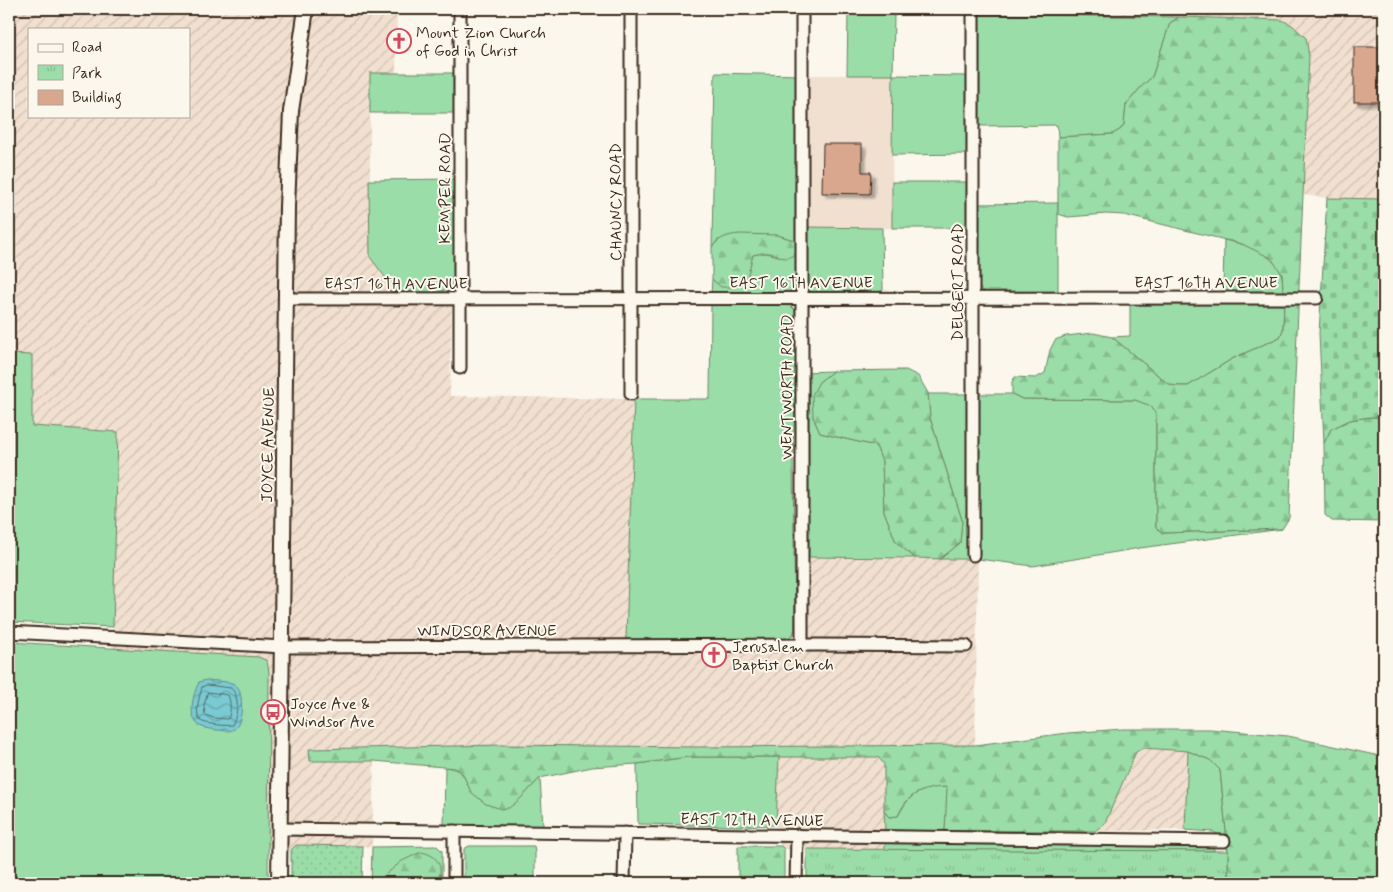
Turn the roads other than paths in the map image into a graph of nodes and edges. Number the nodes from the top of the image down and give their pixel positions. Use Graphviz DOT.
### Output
graph roads {
  1 [pos="306,9"];
  2 [pos="460,9"];
  3 [pos="631,9"];
  4 [pos="802,9"];
  5 [pos="973,9"];
  6 [pos="802,298"];
  7 [pos="973,298"];
  8 [pos="1316,298"];
  9 [pos="286,299"];
  10 [pos="460,299"];
  11 [pos="631,299"];
  12 [pos="460,368"];
  13 [pos="631,394"];
  14 [pos="973,555"];
  15 [pos="9,632"];
  16 [pos="802,646"];
  17 [pos="966,646"];
  18 [pos="283,647"];
  19 [pos="280,829"];
  20 [pos="454,831"];
  21 [pos="625,833"];
  22 [pos="797,836"];
  23 [pos="1224,841"];
  24 [pos="279,883"];
  25 [pos="454,883"];
  26 [pos="624,883"];
  27 [pos="796,883"];
  1 -- 9 [label="street, JOYCE AVENUE"];
  2 -- 10 [label="street, KEMPER ROAD"];
  3 -- 11 [label="street, CHAUNCY ROAD"];
  4 -- 6 [label="street, WENTWORTH ROAD"];
  5 -- 7 [label="street, DELBERT ROAD"];
  6 -- 7 [label="street, EAST 16TH AVENUE"];
  6 -- 11 [label="street, EAST 16TH AVENUE"];
  6 -- 16 [label="street, WENTWORTH ROAD"];
  7 -- 8 [label="street, EAST 16TH AVENUE"];
  7 -- 14 [label="street, DELBERT ROAD"];
  9 -- 10 [label="street, EAST 16TH AVENUE"];
  9 -- 18 [label="street, JOYCE AVENUE"];
  10 -- 11 [label="street, EAST 16TH AVENUE"];
  10 -- 12 [label="street, KEMPER ROAD"];
  11 -- 13 [label="street, CHAUNCY ROAD"];
  15 -- 18 [label="street, WINDSOR AVENUE"];
  16 -- 17 [label="street, WINDSOR AVENUE"];
  16 -- 18 [label="street, WINDSOR AVENUE"];
  18 -- 19 [label="street, JOYCE AVENUE"];
  19 -- 20 [label="street, EAST 12TH AVENUE"];
  19 -- 24 [label="street, JOYCE AVENUE"];
  20 -- 21 [label="street, EAST 12TH AVENUE"];
  20 -- 25 [label="street"];
  21 -- 22 [label="street, EAST 12TH AVENUE"];
  21 -- 26 [label="street"];
  22 -- 23 [label="street, EAST 12TH AVENUE"];
  22 -- 27 [label="street"];
}
